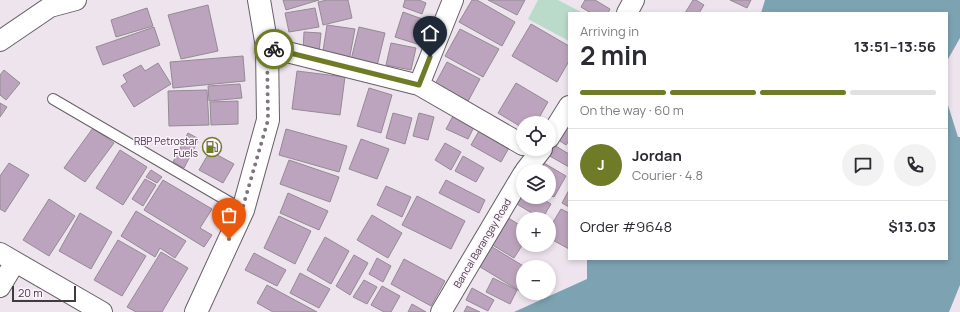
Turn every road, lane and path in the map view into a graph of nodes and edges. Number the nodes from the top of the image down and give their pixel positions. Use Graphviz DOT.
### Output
graph roads {
  1 [pos="259,0"];
  2 [pos="634,0"];
  3 [pos="64,1"];
  4 [pos="446,5"];
  5 [pos="628,12"];
  6 [pos="0,41"];
  7 [pos="267,47"];
  8 [pos="419,85"];
  9 [pos="53,99"];
  10 [pos="568,107"];
  11 [pos="556,123"];
  12 [pos="516,136"];
  13 [pos="516,185"];
  14 [pos="242,210"];
  15 [pos="8,258"];
  16 [pos="0,287"];
  17 [pos="102,312"];
  18 [pos="196,312"];
  19 [pos="441,312"];
  1 -- 7 [label="main road"];
  2 -- 5 [label="street"];
  3 -- 6 [label="street"];
  4 -- 8 [label="street"];
  7 -- 8 [label="street"];
  7 -- 14 [label="main road"];
  8 -- 12 [label="street"];
  9 -- 14 [label="lane"];
  10 -- 11 [label="street, Bancal Barangay Road"];
  13 -- 19 [label="street, Bancal Barangay Road"];
  14 -- 18 [label="main road"];
  15 -- 16 [label="street"];
  15 -- 17 [label="street"];
}
